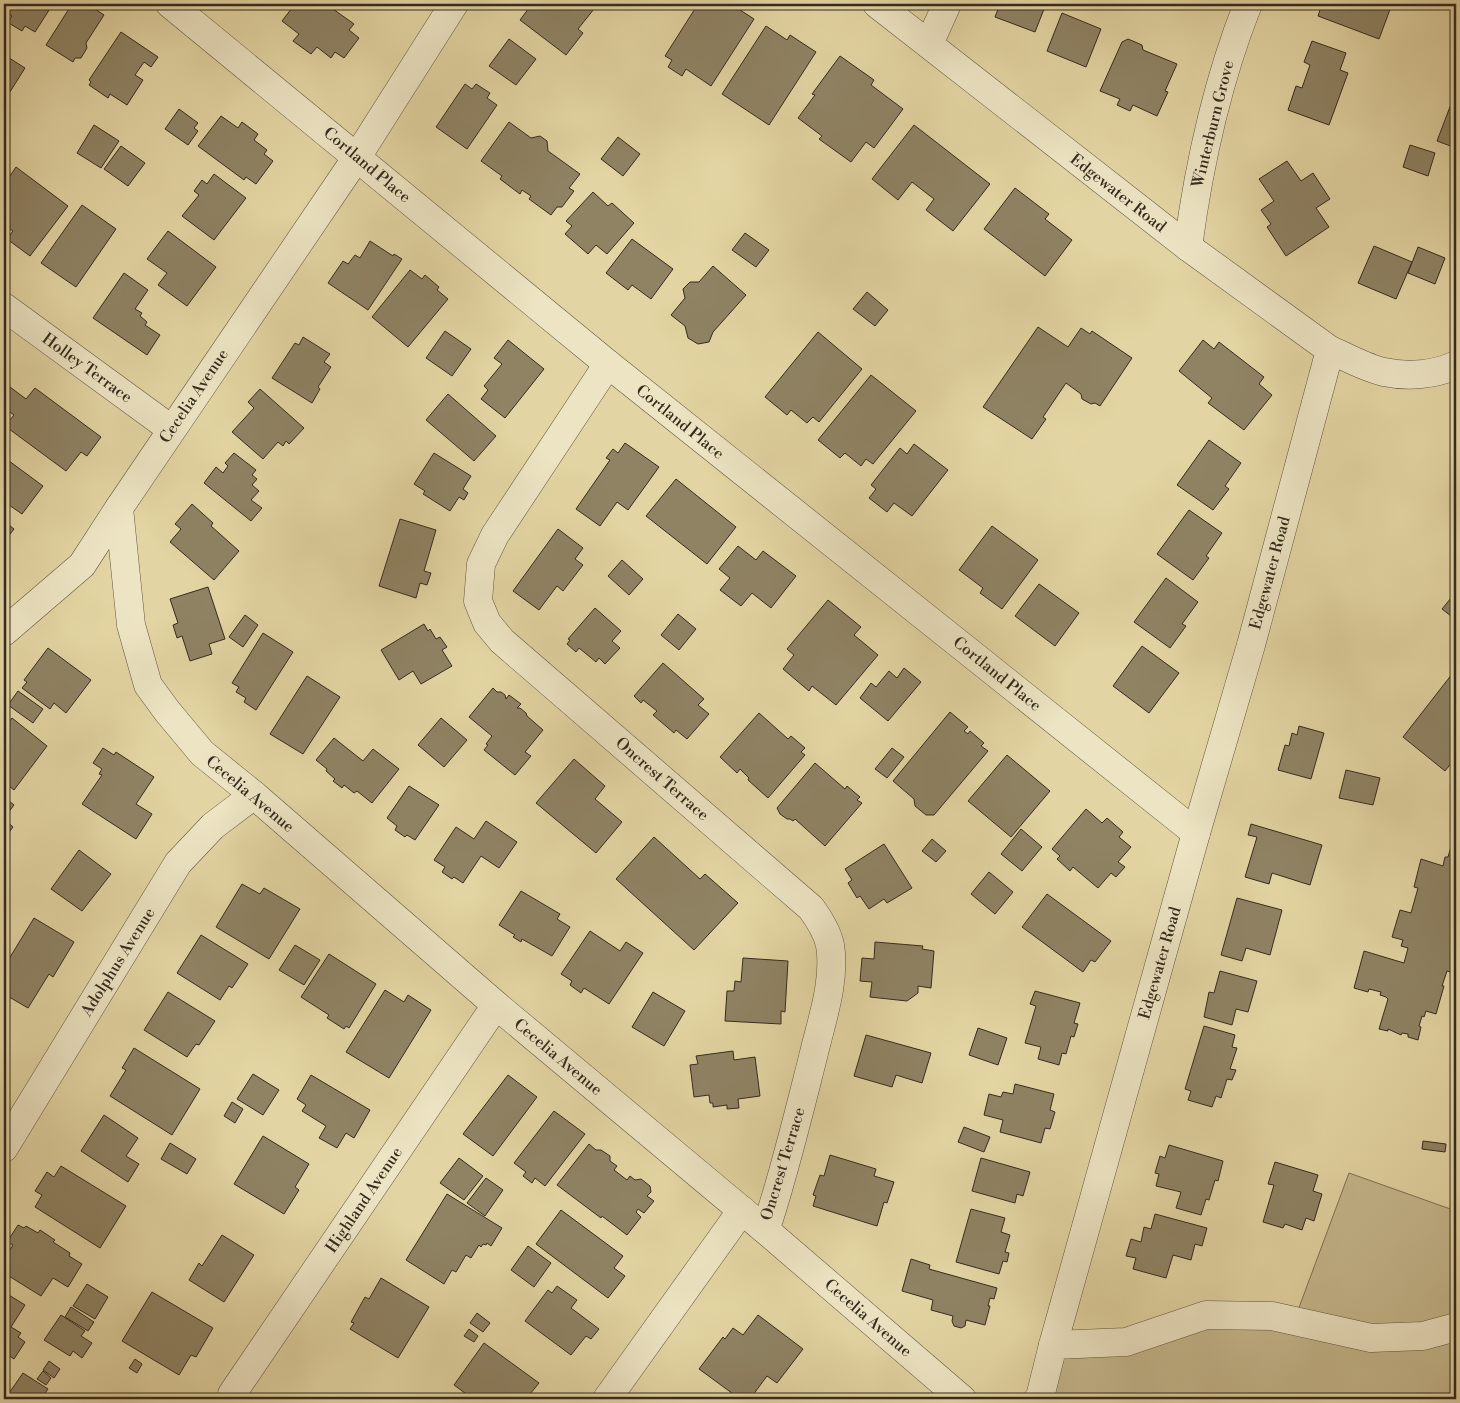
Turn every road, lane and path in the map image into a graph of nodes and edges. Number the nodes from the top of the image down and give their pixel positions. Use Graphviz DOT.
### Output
graph roads {
  1 [pos="170,4"];
  2 [pos="454,4"];
  3 [pos="876,4"];
  4 [pos="947,4"];
  5 [pos="1248,4"];
  6 [pos="929,44"];
  7 [pos="357,157"];
  8 [pos="1188,247"];
  9 [pos="4,307"];
  10 [pos="1330,350"];
  11 [pos="608,364"];
  12 [pos="1456,365"];
  13 [pos="171,429"];
  14 [pos="119,508"];
  15 [pos="4,632"];
  16 [pos="254,794"];
  17 [pos="1196,833"];
  18 [pos="496,1005"];
  19 [pos="4,1148"];
  20 [pos="742,1210"];
  21 [pos="763,1228"];
  22 [pos="1456,1327"];
  23 [pos="1053,1345"];
  24 [pos="232,1394"];
  25 [pos="606,1399"];
  26 [pos="962,1399"];
  27 [pos="1038,1399"];
  1 -- 7 [label="street, Cortland Place"];
  2 -- 7 [label="street, Cecelia Avenue"];
  3 -- 6 [label="street, Edgewater Road"];
  4 -- 6 [label="street"];
  5 -- 8 [label="street, Winterburn Grove"];
  6 -- 8 [label="street, Edgewater Road"];
  7 -- 11 [label="street, Cortland Place"];
  7 -- 13 [label="street, Cecelia Avenue"];
  8 -- 10 [label="street, Edgewater Road"];
  9 -- 13 [label="street, Holley Terrace"];
  10 -- 12 [label="street"];
  10 -- 17 [label="street, Edgewater Road"];
  11 -- 17 [label="street, Cortland Place"];
  11 -- 21 [label="street, Oncrest Terrace"];
  13 -- 14 [label="street, Cecelia Avenue"];
  14 -- 15 [label="street"];
  14 -- 16 [label="street, Cecelia Avenue"];
  16 -- 18 [label="street, Cecelia Avenue"];
  16 -- 19 [label="street, Adolphus Avenue"];
  17 -- 23 [label="street, Edgewater Road"];
  18 -- 20 [label="street, Cecelia Avenue"];
  18 -- 24 [label="street, Highland Avenue"];
  20 -- 21 [label="street, Cecelia Avenue"];
  20 -- 25 [label="street, Oncrest Terrace"];
  21 -- 26 [label="street, Cecelia Avenue"];
  22 -- 23 [label="street"];
  23 -- 27 [label="street, Edgewater Road"];
}
